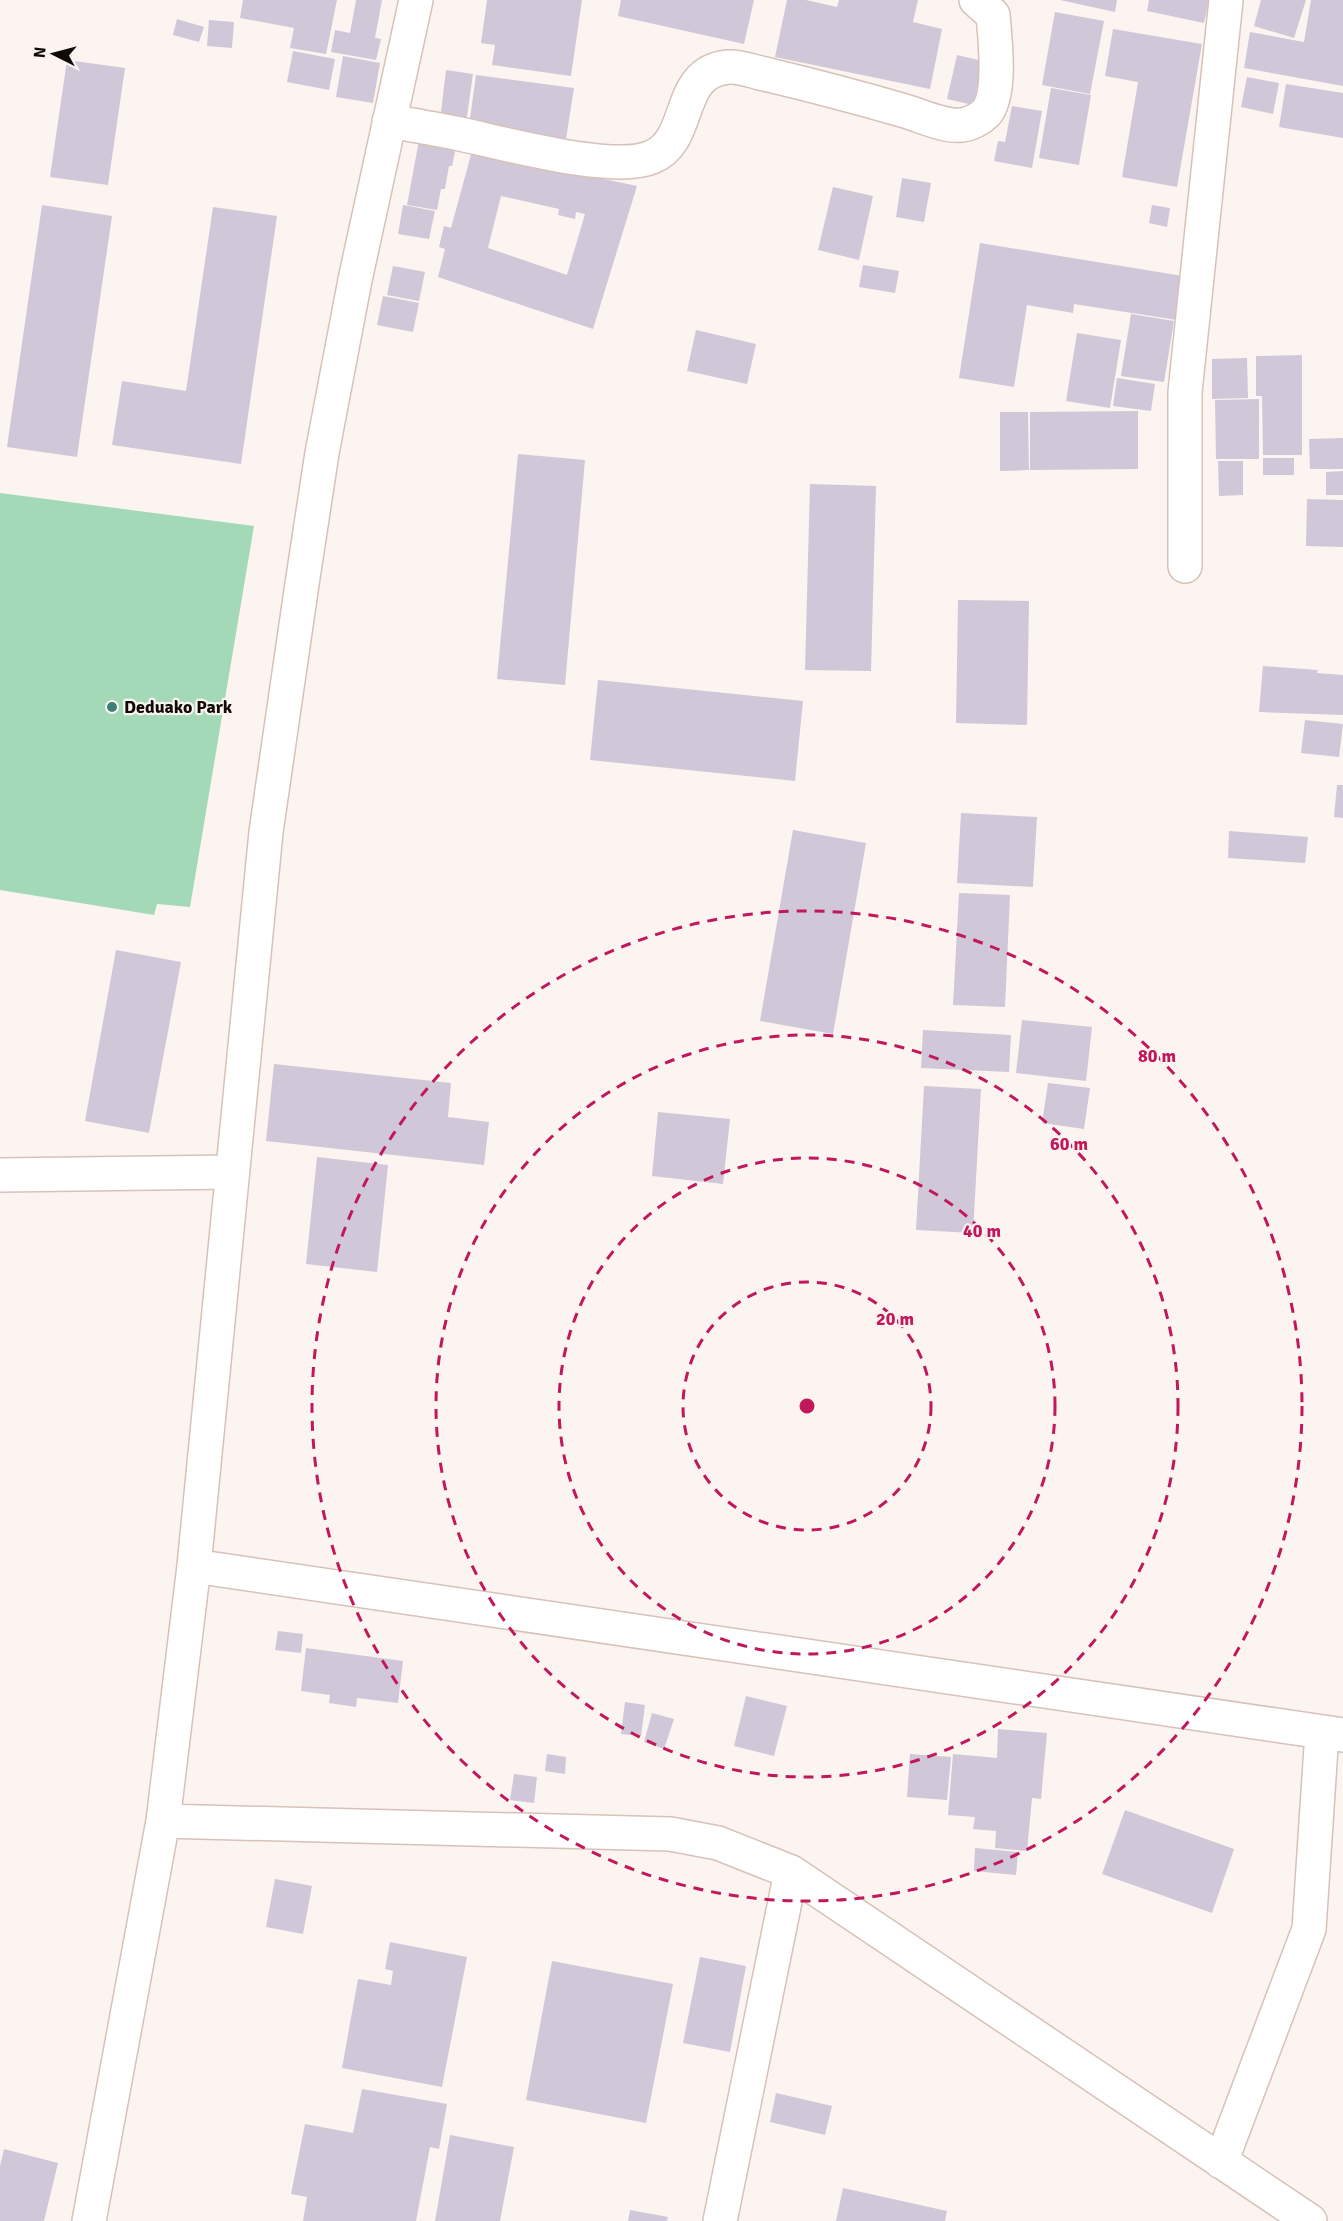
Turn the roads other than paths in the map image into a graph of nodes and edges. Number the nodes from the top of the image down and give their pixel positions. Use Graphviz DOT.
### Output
graph roads {
  1 [pos="416,0"];
  2 [pos="976,0"];
  3 [pos="1226,0"];
  4 [pos="389,121"];
  5 [pos="1185,566"];
  6 [pos="231,1172"];
  7 [pos="0,1175"];
  8 [pos="194,1566"];
  9 [pos="1333,1734"];
  10 [pos="163,1821"];
  11 [pos="791,1872"];
  12 [pos="1221,2162"];
  13 [pos="1294,2216"];
  14 [pos="89,2221"];
  15 [pos="720,2221"];
  1 -- 4 [label="street"];
  2 -- 4 [label="street"];
  3 -- 5 [label="street"];
  4 -- 6 [label="street"];
  6 -- 7 [label="street"];
  6 -- 8 [label="street"];
  8 -- 9 [label="street"];
  8 -- 10 [label="street"];
  9 -- 12 [label="street"];
  10 -- 11 [label="street"];
  10 -- 14 [label="street"];
  11 -- 12 [label="street"];
  11 -- 15 [label="street"];
  12 -- 13 [label="street"];
}
